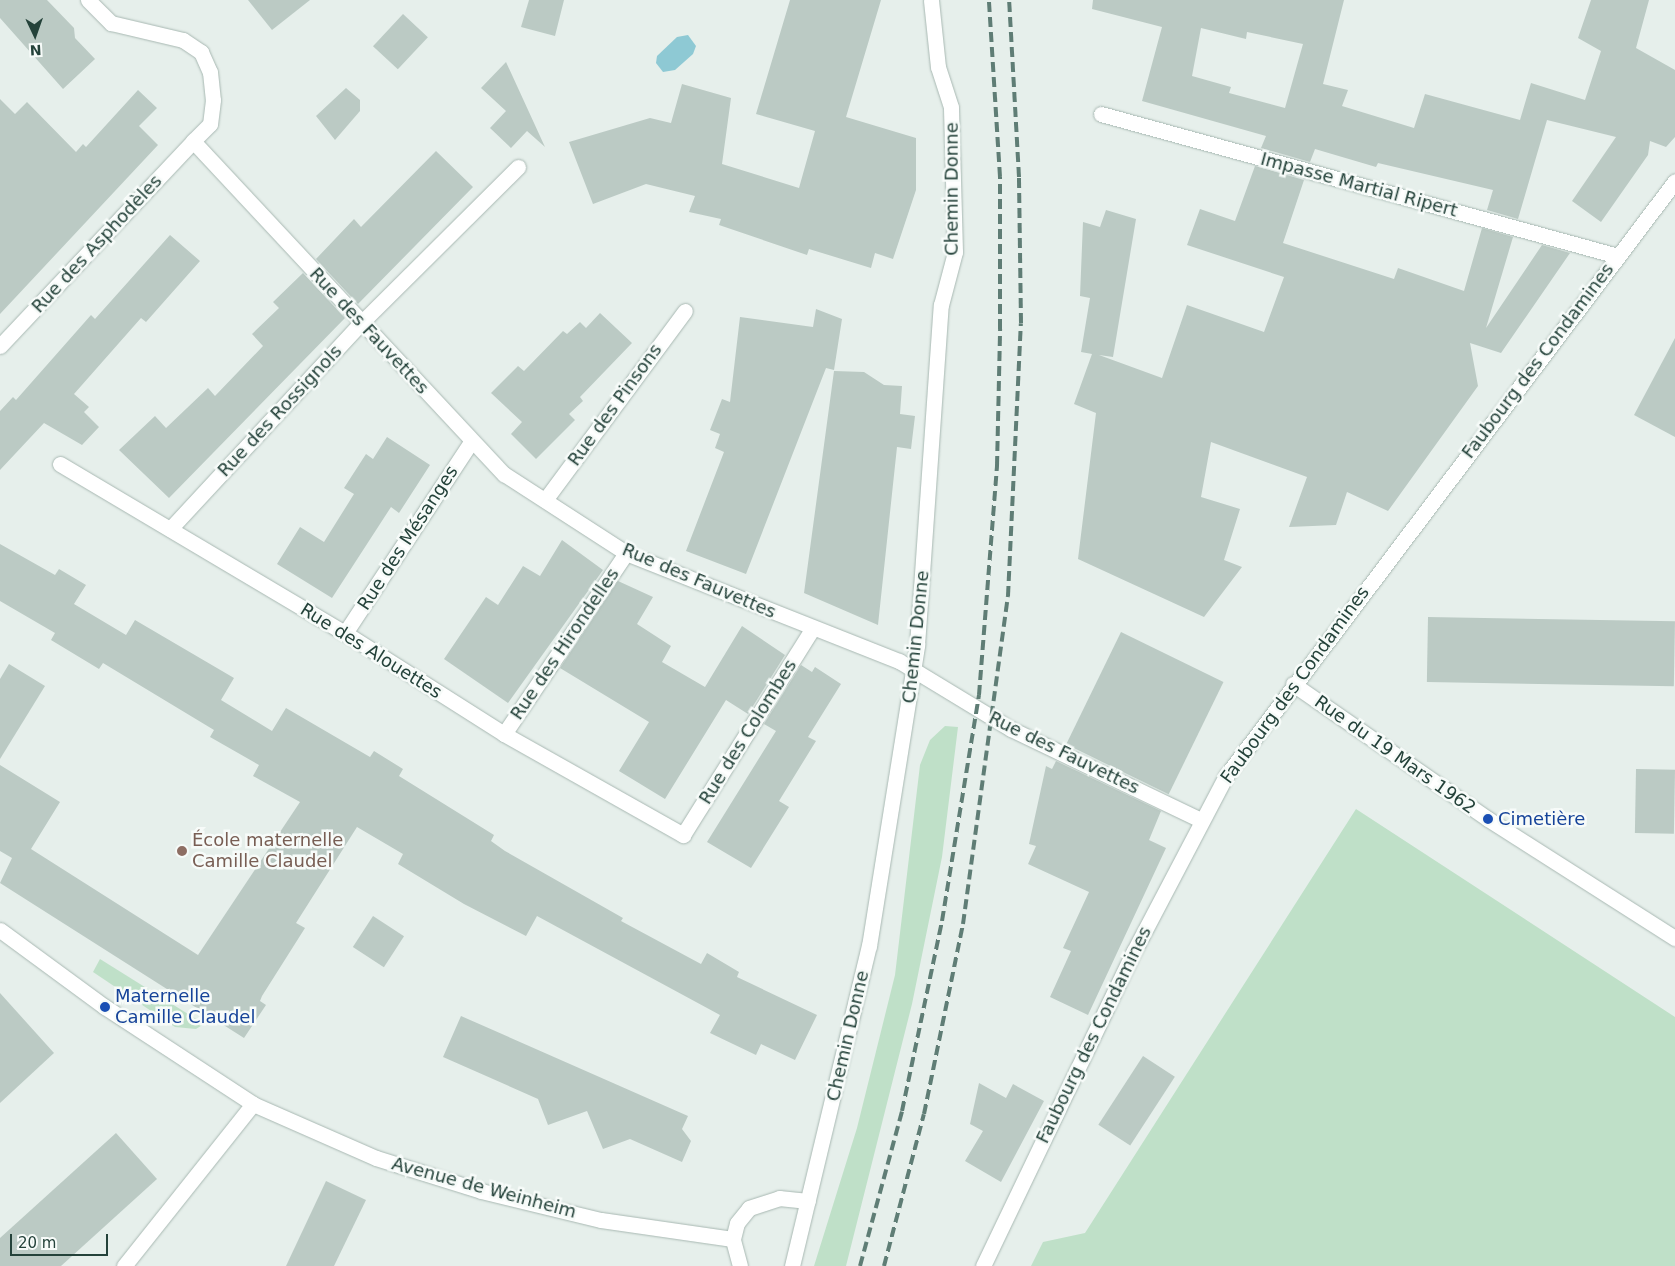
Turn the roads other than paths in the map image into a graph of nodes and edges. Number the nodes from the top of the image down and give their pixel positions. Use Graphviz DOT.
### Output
graph roads {
  1 [pos="88,0"];
  2 [pos="931,0"];
  3 [pos="1101,114"];
  4 [pos="193,141"];
  5 [pos="518,167"];
  6 [pos="1675,181"];
  7 [pos="1618,256"];
  8 [pos="685,311"];
  9 [pos="362,322"];
  10 [pos="0,346"];
  11 [pos="471,442"];
  12 [pos="60,464"];
  13 [pos="545,500"];
  14 [pos="170,529"];
  15 [pos="626,553"];
  16 [pos="812,628"];
  17 [pos="345,634"];
  18 [pos="914,673"];
  19 [pos="1293,684"];
  20 [pos="504,734"];
  21 [pos="1201,820"];
  22 [pos="683,835"];
  23 [pos="0,930"];
  24 [pos="1675,938"];
  25 [pos="253,1104"];
  26 [pos="808,1201"];
  27 [pos="733,1238"];
  28 [pos="124,1266"];
  29 [pos="740,1266"];
  30 [pos="792,1266"];
  31 [pos="984,1266"];
  1 -- 4 [label="street, Rue des Asphodèles"];
  2 -- 18 [label="street, Chemin Donne"];
  3 -- 7 [label="street, Impasse Martial Ripert"];
  4 -- 9 [label="street, Rue des Fauvettes"];
  4 -- 10 [label="street, Rue des Asphodèles"];
  5 -- 9 [label="street, Rue des Rossignols"];
  6 -- 7 [label="street, Faubourg des Condamines"];
  7 -- 19 [label="street, Faubourg des Condamines"];
  8 -- 13 [label="street, Rue des Pinsons"];
  9 -- 11 [label="street, Rue des Fauvettes"];
  9 -- 14 [label="street, Rue des Rossignols"];
  11 -- 13 [label="street, Rue des Fauvettes"];
  11 -- 17 [label="street, Rue des Mésanges"];
  12 -- 14 [label="street, Rue des Alouettes"];
  13 -- 15 [label="street, Rue des Fauvettes"];
  14 -- 17 [label="street, Rue des Alouettes"];
  15 -- 16 [label="street, Rue des Fauvettes"];
  15 -- 20 [label="street, Rue des Hirondelles"];
  16 -- 18 [label="street, Rue des Fauvettes"];
  16 -- 22 [label="street, Rue des Colombes"];
  17 -- 20 [label="street, Rue des Alouettes"];
  18 -- 21 [label="street, Rue des Fauvettes"];
  18 -- 26 [label="street, Chemin Donne"];
  19 -- 21 [label="street, Faubourg des Condamines"];
  19 -- 24 [label="street, Rue du 19 Mars 1962"];
  20 -- 22 [label="street, Rue des Alouettes"];
  21 -- 31 [label="street, Faubourg des Condamines"];
  23 -- 25 [label="street, Avenue de Weinheim"];
  25 -- 27 [label="street, Avenue de Weinheim"];
  25 -- 28 [label="street"];
  26 -- 27 [label="street"];
  26 -- 30 [label="street, Chemin Donne"];
  27 -- 29 [label="street"];
}
